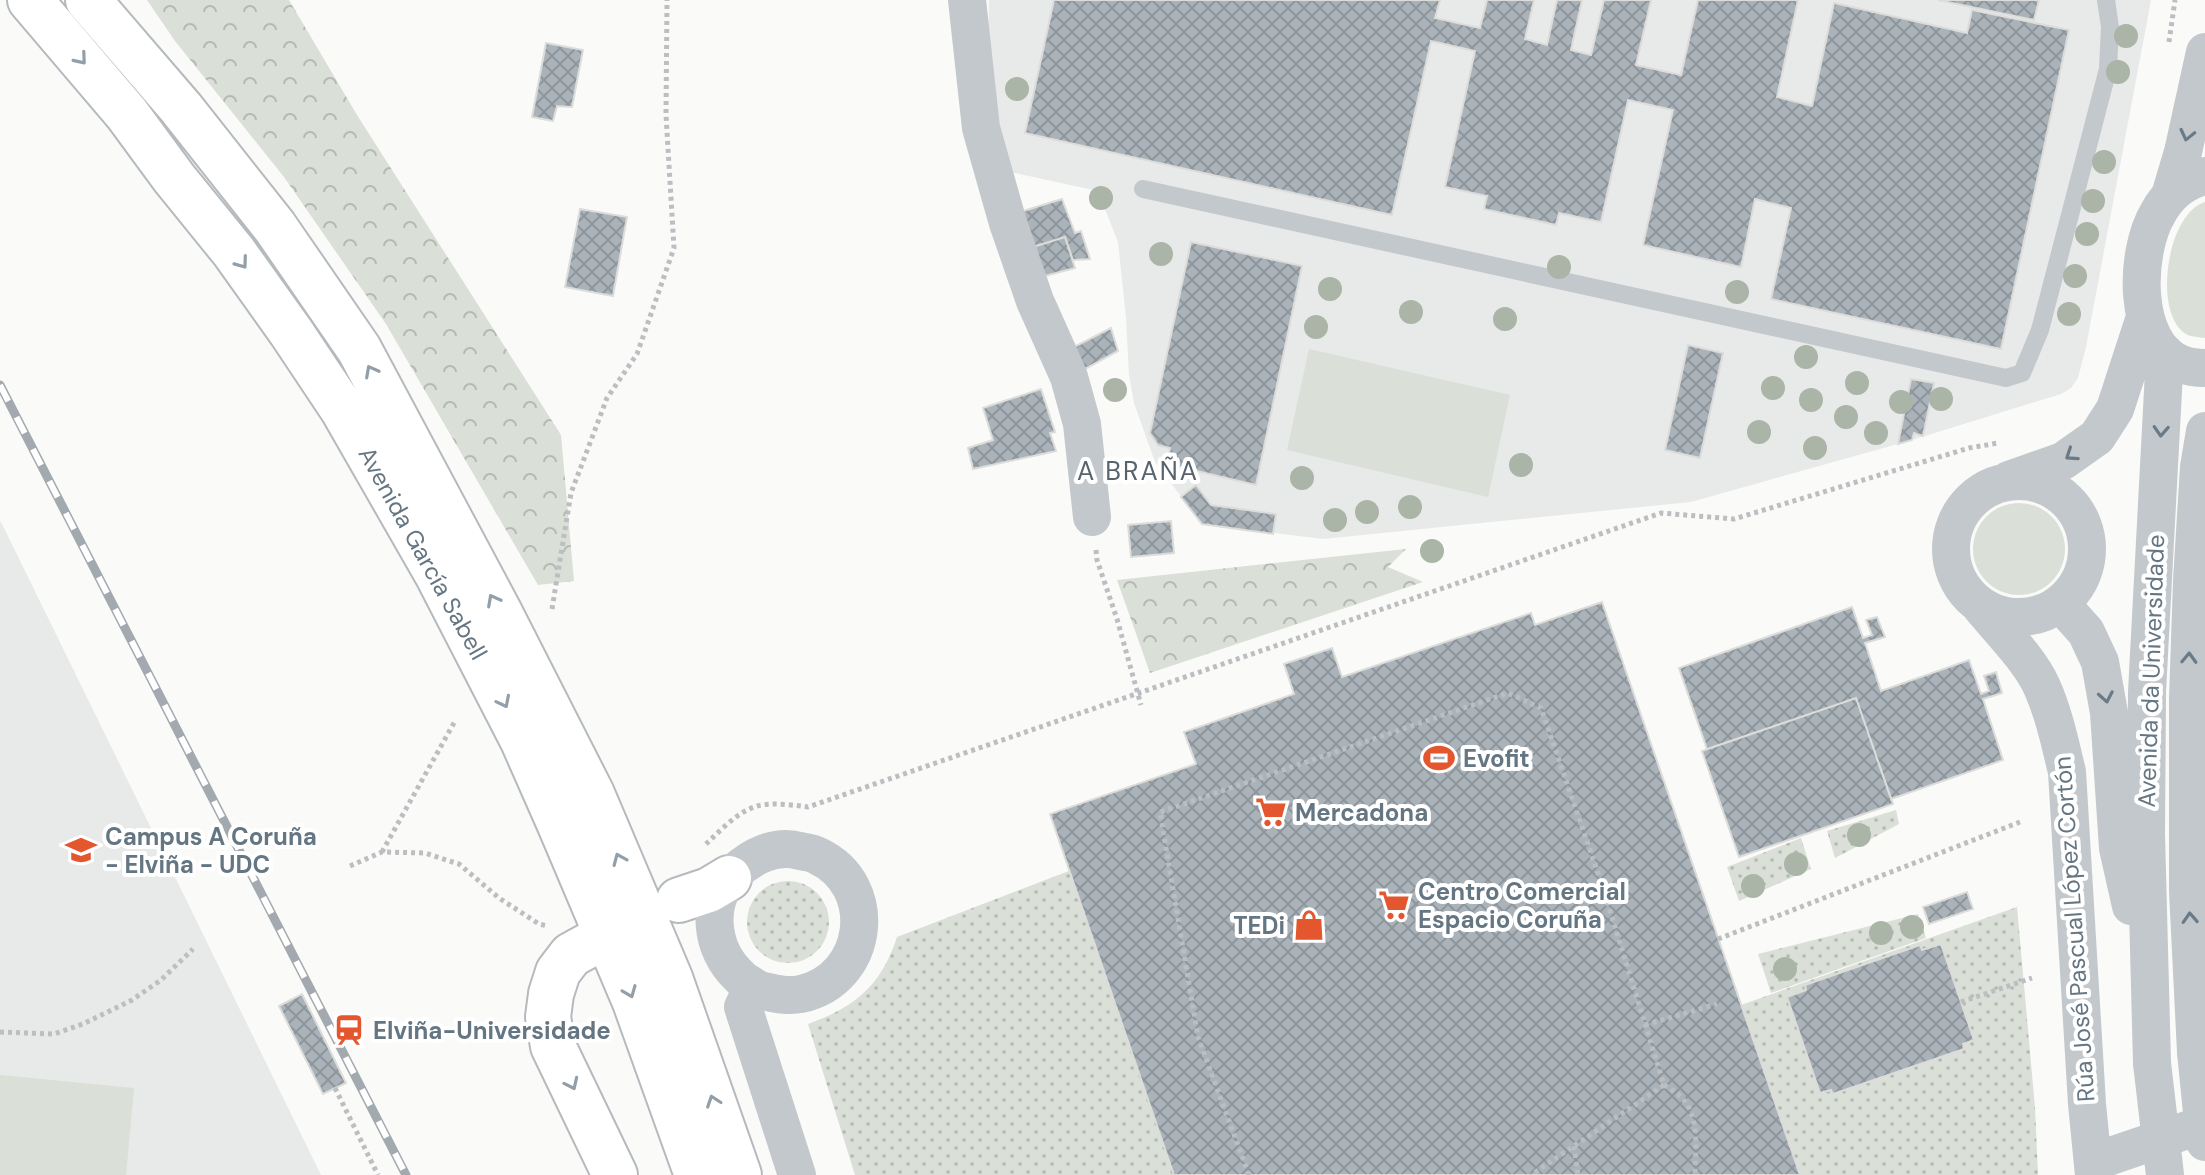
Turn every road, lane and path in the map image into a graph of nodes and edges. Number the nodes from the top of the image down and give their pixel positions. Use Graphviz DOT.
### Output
graph roads {
  1 [pos="30,0"];
  2 [pos="88,0"];
  3 [pos="667,0"];
  4 [pos="967,0"];
  5 [pos="2106,0"];
  6 [pos="2175,0"];
  7 [pos="2205,52"];
  8 [pos="2167,55"];
  9 [pos="2205,176"];
  10 [pos="1143,189"];
  11 [pos="2170,196"];
  12 [pos="2145,317"];
  13 [pos="2165,353"];
  14 [pos="2205,368"];
  15 [pos="2205,431"];
  16 [pos="2002,442"];
  17 [pos="2004,482"];
  18 [pos="1092,517"];
  19 [pos="1981,607"];
  20 [pos="552,609"];
  21 [pos="2051,609"];
  22 [pos="2041,685"];
  23 [pos="1136,693"];
  24 [pos="1141,705"];
  25 [pos="455,721"];
  26 [pos="2020,822"];
  27 [pos="382,852"];
  28 [pos="715,863"];
  29 [pos="350,866"];
  30 [pos="679,900"];
  31 [pos="550,926"];
  32 [pos="1718,939"];
  33 [pos="591,944"];
  34 [pos="193,949"];
  35 [pos="2032,978"];
  36 [pos="2150,989"];
  37 [pos="759,990"];
  38 [pos="1961,1002"];
  39 [pos="1717,1004"];
  40 [pos="1645,1025"];
  41 [pos="0,1032"];
  42 [pos="1664,1085"];
  43 [pos="335,1088"];
  44 [pos="2205,1124"];
  45 [pos="2205,1142"];
  46 [pos="1574,1146"];
  47 [pos="2094,1168"];
  48 [pos="378,1175"];
  49 [pos="615,1175"];
  50 [pos="697,1175"];
  51 [pos="739,1175"];
  52 [pos="797,1175"];
  53 [pos="1249,1175"];
  54 [pos="1531,1175"];
  55 [pos="1578,1175"];
  56 [pos="1695,1175"];
  57 [pos="2165,1175"];
  1 -- 50 [label="main road, Avenida García Sabell, one-way"];
  51 -- 2 [label="main road, Avenida García Sabell, one-way"];
  3 -- 20 [label="path"];
  4 -- 18 [label="street"];
  5 -- 10 [label="lane"];
  6 -- 8 [label="path"];
  7 -- 11 [label="street, one-way"];
  9 -- 11 [label="street"];
  11 -- 12 [label="street"];
  12 -- 13 [label="street"];
  12 -- 17 [label="street, Rúa José Pascual López Cortón, one-way"];
  13 -- 14 [label="street"];
  13 -- 36 [label="street, Avenida da Universidade, one-way"];
  45 -- 15 [label="street, Avenida da Universidade, one-way, bridge"];
  16 -- 23 [label="path"];
  17 -- 19 [label="street, Rúa José Pascual López Cortón"];
  17 -- 21 [label="street"];
  18 -- 23 [label="path"];
  19 -- 21 [label="street"];
  19 -- 22 [label="street, Rúa José Pascual López Cortón"];
  21 -- 22 [label="street, Rúa José Pascual López Cortón"];
  21 -- 36 [label="street, Avenida da Universidade, one-way"];
  22 -- 47 [label="street, Rúa José Pascual López Cortón"];
  23 -- 24 [label="path"];
  23 -- 28 [label="path"];
  25 -- 27 [label="path"];
  26 -- 32 [label="path"];
  27 -- 29 [label="path"];
  27 -- 31 [label="path"];
  28 -- 30 [label="main road"];
  28 -- 37 [label="street"];
  28 -- 37 [label="street"];
  33 -- 49 [label="main road, one-way"];
  34 -- 41 [label="path"];
  35 -- 38 [label="path"];
  36 -- 57 [label="street, Avenida da Universidade, bridge"];
  37 -- 52 [label="street"];
  39 -- 40 [label="path"];
  40 -- 42 [label="path"];
  40 -- 53 [label="path"];
  42 -- 46 [label="path"];
  42 -- 56 [label="path"];
  43 -- 48 [label="path"];
  44 -- 47 [label="street"];
  46 -- 54 [label="path"];
  46 -- 55 [label="path"];
}
